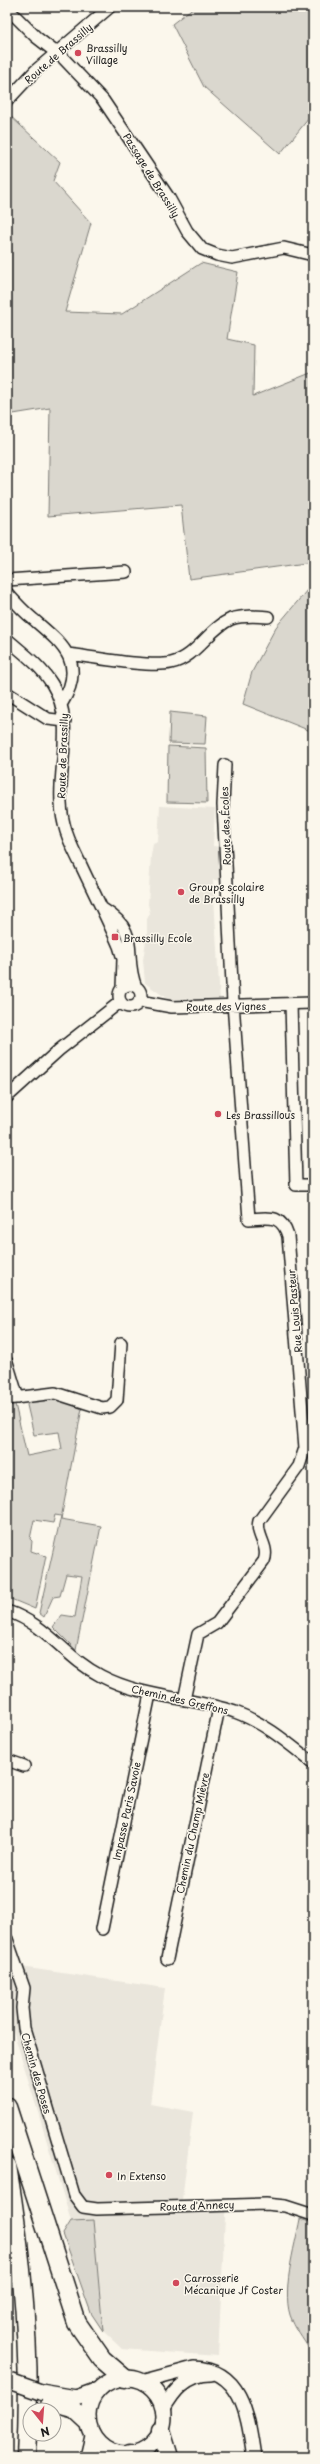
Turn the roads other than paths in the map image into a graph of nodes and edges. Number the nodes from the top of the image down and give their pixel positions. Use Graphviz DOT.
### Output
graph roads {
  1 [pos="110,7"];
  2 [pos="7,8"];
  3 [pos="56,52"];
  4 [pos="7,101"];
  5 [pos="313,255"];
  6 [pos="126,572"];
  7 [pos="7,580"];
  8 [pos="7,593"];
  9 [pos="268,617"];
  10 [pos="7,639"];
  11 [pos="68,654"];
  12 [pos="7,693"];
  13 [pos="62,703"];
  14 [pos="65,721"];
  15 [pos="225,765"];
  16 [pos="103,909"];
  17 [pos="136,987"];
  18 [pos="122,988"];
  19 [pos="139,1001"];
  20 [pos="120,1002"];
  21 [pos="313,1003"];
  22 [pos="291,1004"];
  23 [pos="234,1007"];
  24 [pos="7,1097"];
  25 [pos="313,1185"];
  26 [pos="121,1343"];
  27 [pos="7,1362"];
  28 [pos="12,1399"];
  29 [pos="7,1611"];
  30 [pos="150,1694"];
  31 [pos="184,1700"];
  32 [pos="219,1708"];
  33 [pos="7,1760"];
  34 [pos="313,1763"];
  35 [pos="24,1766"];
  36 [pos="102,1928"];
  37 [pos="7,1939"];
  38 [pos="167,1959"];
  39 [pos="7,2108"];
  40 [pos="7,2166"];
  41 [pos="80,2205"];
  42 [pos="313,2215"];
  43 [pos="215,2374"];
  44 [pos="124,2378"];
  45 [pos="7,2380"];
  46 [pos="142,2382"];
  47 [pos="7,2390"];
  48 [pos="98,2390"];
  49 [pos="41,2397"];
  50 [pos="163,2410"];
  51 [pos="91,2430"];
  52 [pos="160,2431"];
  53 [pos="125,2455"];
  54 [pos="26,2457"];
  55 [pos="88,2457"];
  56 [pos="169,2457"];
  57 [pos="254,2457"];
  1 -- 3 [label="street, Route de Brassilly"];
  2 -- 3 [label="street, Passage de Brassilly"];
  3 -- 4 [label="street, Route de Brassilly"];
  3 -- 5 [label="street, Passage de Brassilly"];
  6 -- 7 [label="street"];
  8 -- 11 [label="street"];
  9 -- 11 [label="street"];
  10 -- 13 [label="street, Route de Brassilly"];
  11 -- 13 [label="street"];
  12 -- 14 [label="street"];
  13 -- 14 [label="street, Route de Brassilly"];
  14 -- 16 [label="street, Route de Brassilly"];
  15 -- 23 [label="street, Route des Écoles"];
  16 -- 17 [label="street, Route de Brassilly"];
  16 -- 18 [label="street, Route de Brassilly"];
  17 -- 18 [label="street"];
  17 -- 19 [label="street, Route de Brassilly"];
  18 -- 20 [label="street, Route de Brassilly"];
  19 -- 20 [label="street"];
  19 -- 23 [label="street, Route des Vignes"];
  20 -- 24 [label="street"];
  21 -- 22 [label="street, Route des Vignes"];
  22 -- 23 [label="street, Route des Vignes"];
  22 -- 25 [label="street"];
  23 -- 31 [label="street, Rue Louis Pasteur"];
  26 -- 28 [label="street"];
  27 -- 28 [label="street"];
  29 -- 30 [label="street, Chemin des Greffons"];
  30 -- 31 [label="street, Chemin des Greffons"];
  30 -- 36 [label="street, Impasse Paris Savoie"];
  31 -- 32 [label="street, Chemin des Greffons"];
  32 -- 34 [label="street, Chemin des Greffons"];
  32 -- 38 [label="street, Chemin du Champ Mièvre"];
  33 -- 35 [label="street"];
  37 -- 41 [label="street, Chemin des Poses"];
  39 -- 44 [label="highway"];
  40 -- 54 [label="highway"];
  41 -- 42 [label="street, Route d'Annecy"];
  43 -- 46 [label="street"];
  43 -- 50 [label="street"];
  43 -- 57 [label="street"];
  44 -- 46 [label="main road"];
  44 -- 48 [label="main road"];
  45 -- 49 [label="main road, bridge"];
  46 -- 50 [label="main road"];
  47 -- 49 [label="main road"];
  48 -- 49 [label="main road"];
  48 -- 51 [label="main road"];
  49 -- 51 [label="main road"];
  50 -- 52 [label="main road"];
  51 -- 53 [label="main road"];
  51 -- 55 [label="main road"];
  52 -- 53 [label="main road"];
  52 -- 56 [label="highway"];
}
